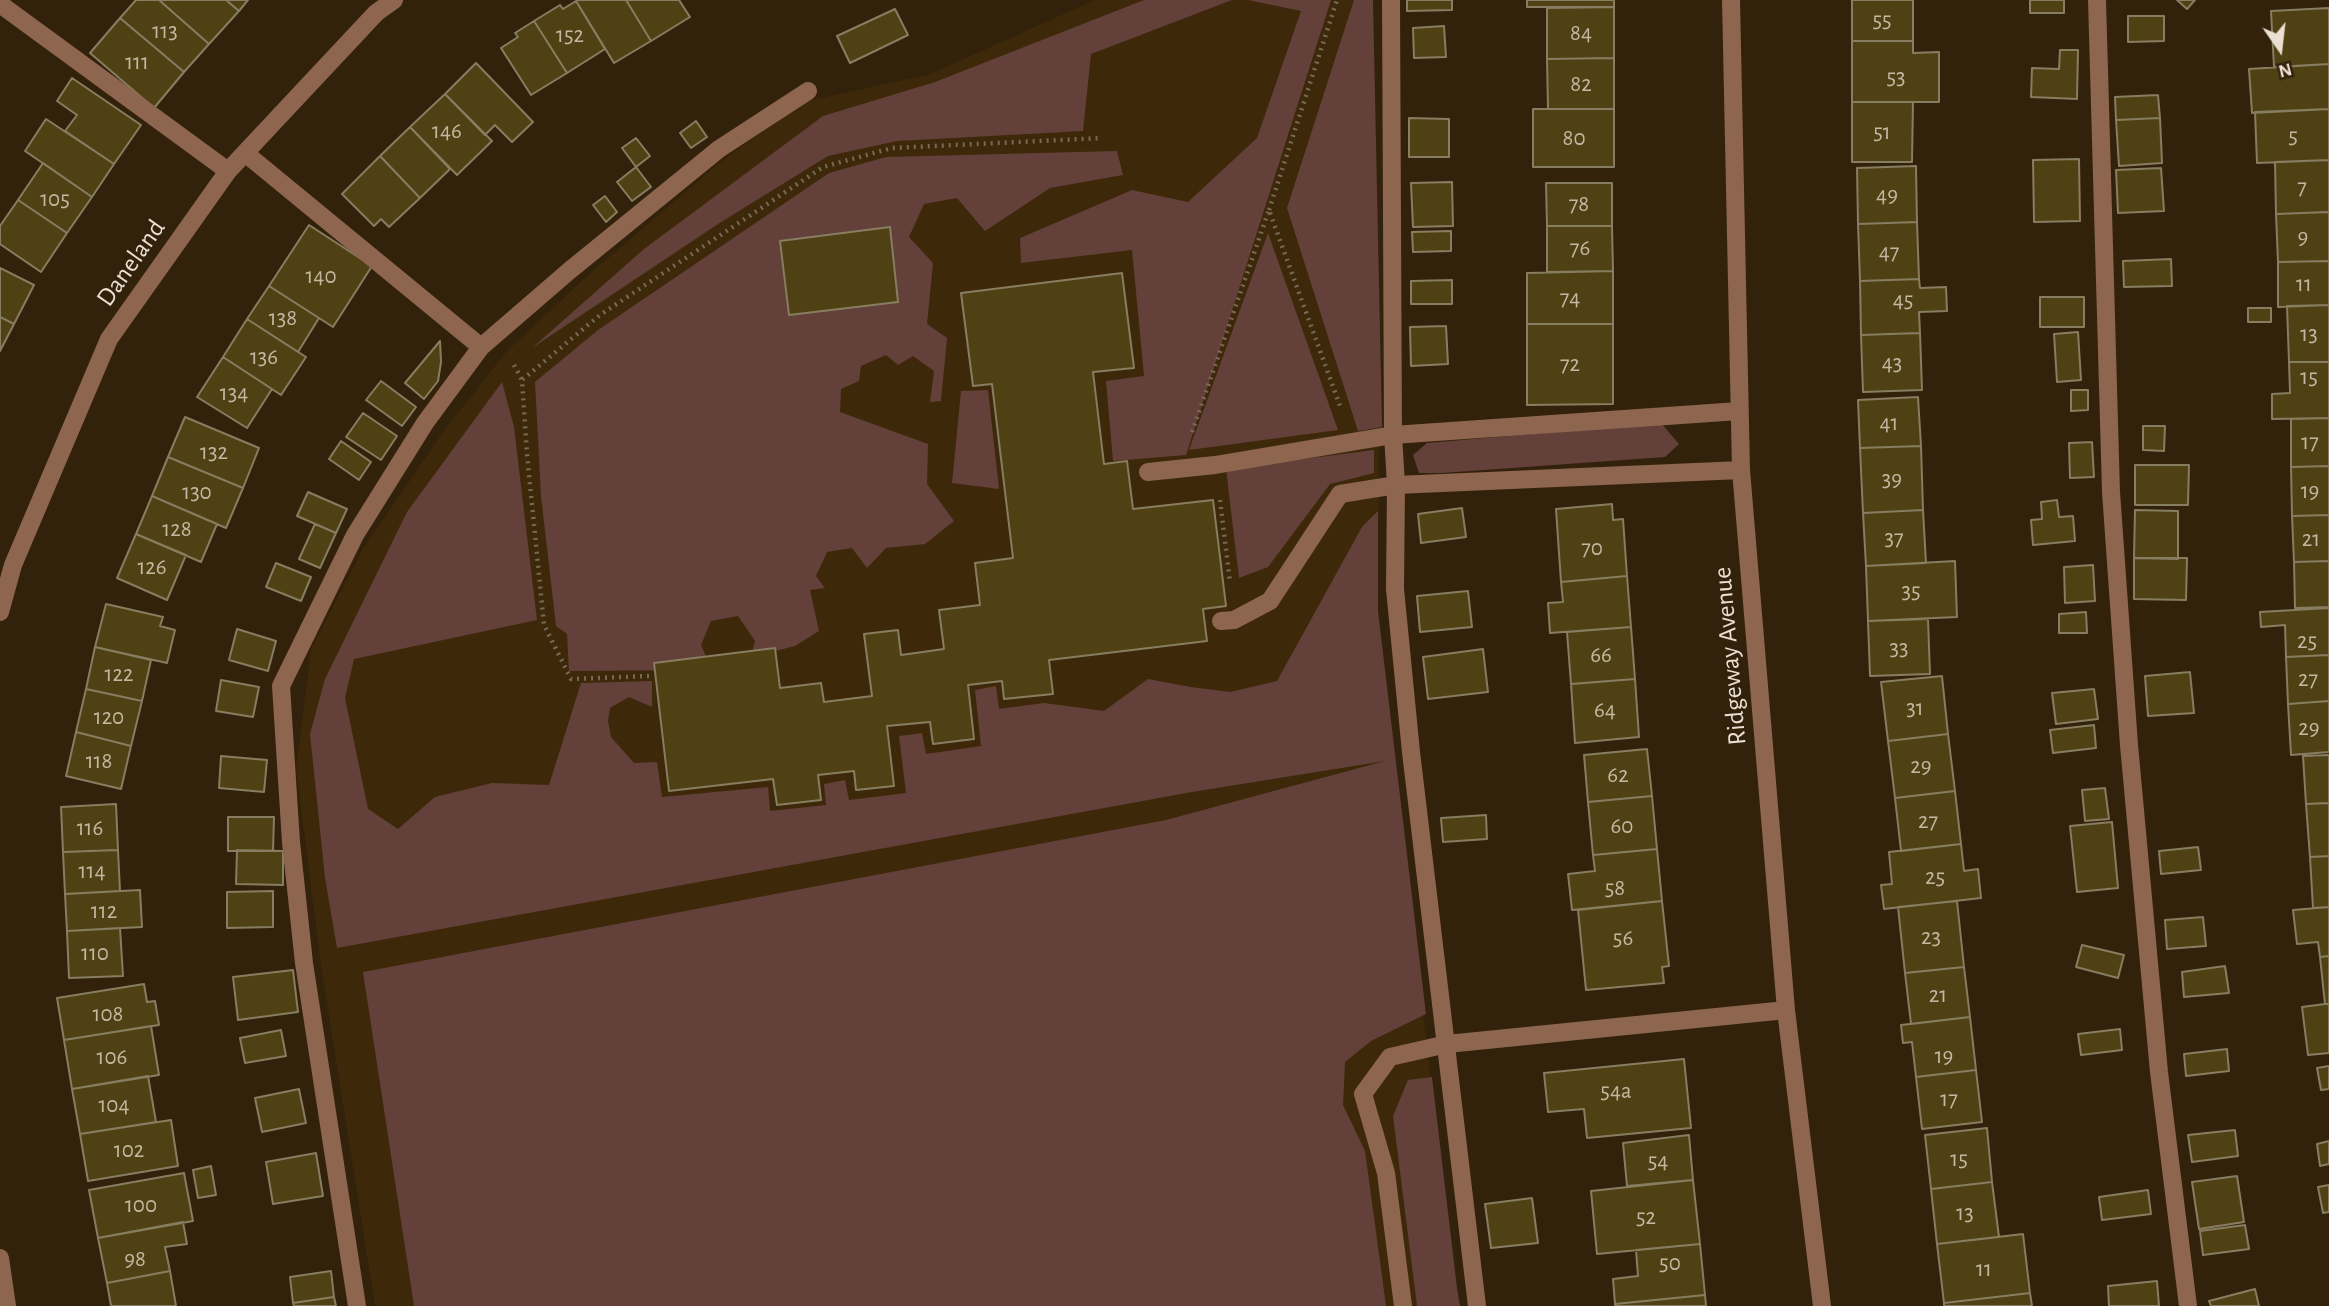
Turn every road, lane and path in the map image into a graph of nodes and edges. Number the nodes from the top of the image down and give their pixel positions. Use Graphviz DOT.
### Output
graph roads {
  1 [pos="394,0"];
  2 [pos="1336,0"];
  3 [pos="1391,0"];
  4 [pos="1731,0"];
  5 [pos="2097,0"];
  6 [pos="0,4"];
  7 [pos="808,91"];
  8 [pos="1102,138"];
  9 [pos="245,153"];
  10 [pos="228,171"];
  11 [pos="1269,211"];
  12 [pos="481,347"];
  13 [pos="1739,411"];
  14 [pos="1393,435"];
  15 [pos="1353,441"];
  16 [pos="1215,464"];
  17 [pos="1179,469"];
  18 [pos="1741,470"];
  19 [pos="1148,472"];
  20 [pos="1396,485"];
  21 [pos="0,612"];
  22 [pos="1228,620"];
  23 [pos="649,677"];
  24 [pos="1786,1010"];
  25 [pos="1447,1044"];
  26 [pos="0,1258"];
  27 [pos="7,1306"];
  28 [pos="357,1306"];
  29 [pos="1403,1306"];
  30 [pos="1477,1306"];
  31 [pos="1822,1306"];
  32 [pos="2188,1306"];
  1 -- 9 [label="street, Daneland"];
  2 -- 11 [label="path"];
  3 -- 14 [label="street"];
  4 -- 13 [label="street, Ridgeway Avenue"];
  5 -- 32 [label="street"];
  6 -- 10 [label="street"];
  7 -- 12 [label="street"];
  8 -- 23 [label="path"];
  9 -- 10 [label="street, Daneland"];
  9 -- 12 [label="street"];
  10 -- 21 [label="street, Daneland"];
  11 -- 15 [label="path"];
  11 -- 17 [label="path"];
  12 -- 28 [label="street"];
  13 -- 14 [label="street"];
  13 -- 18 [label="street, Ridgeway Avenue"];
  14 -- 15 [label="street"];
  14 -- 20 [label="street"];
  15 -- 16 [label="street"];
  16 -- 17 [label="street"];
  16 -- 22 [label="path"];
  17 -- 19 [label="street"];
  18 -- 20 [label="street"];
  18 -- 24 [label="street, Ridgeway Avenue"];
  20 -- 22 [label="street"];
  20 -- 25 [label="street"];
  24 -- 25 [label="street"];
  24 -- 31 [label="street, Ridgeway Avenue"];
  25 -- 29 [label="street"];
  25 -- 30 [label="street"];
  26 -- 27 [label="street"];
}
